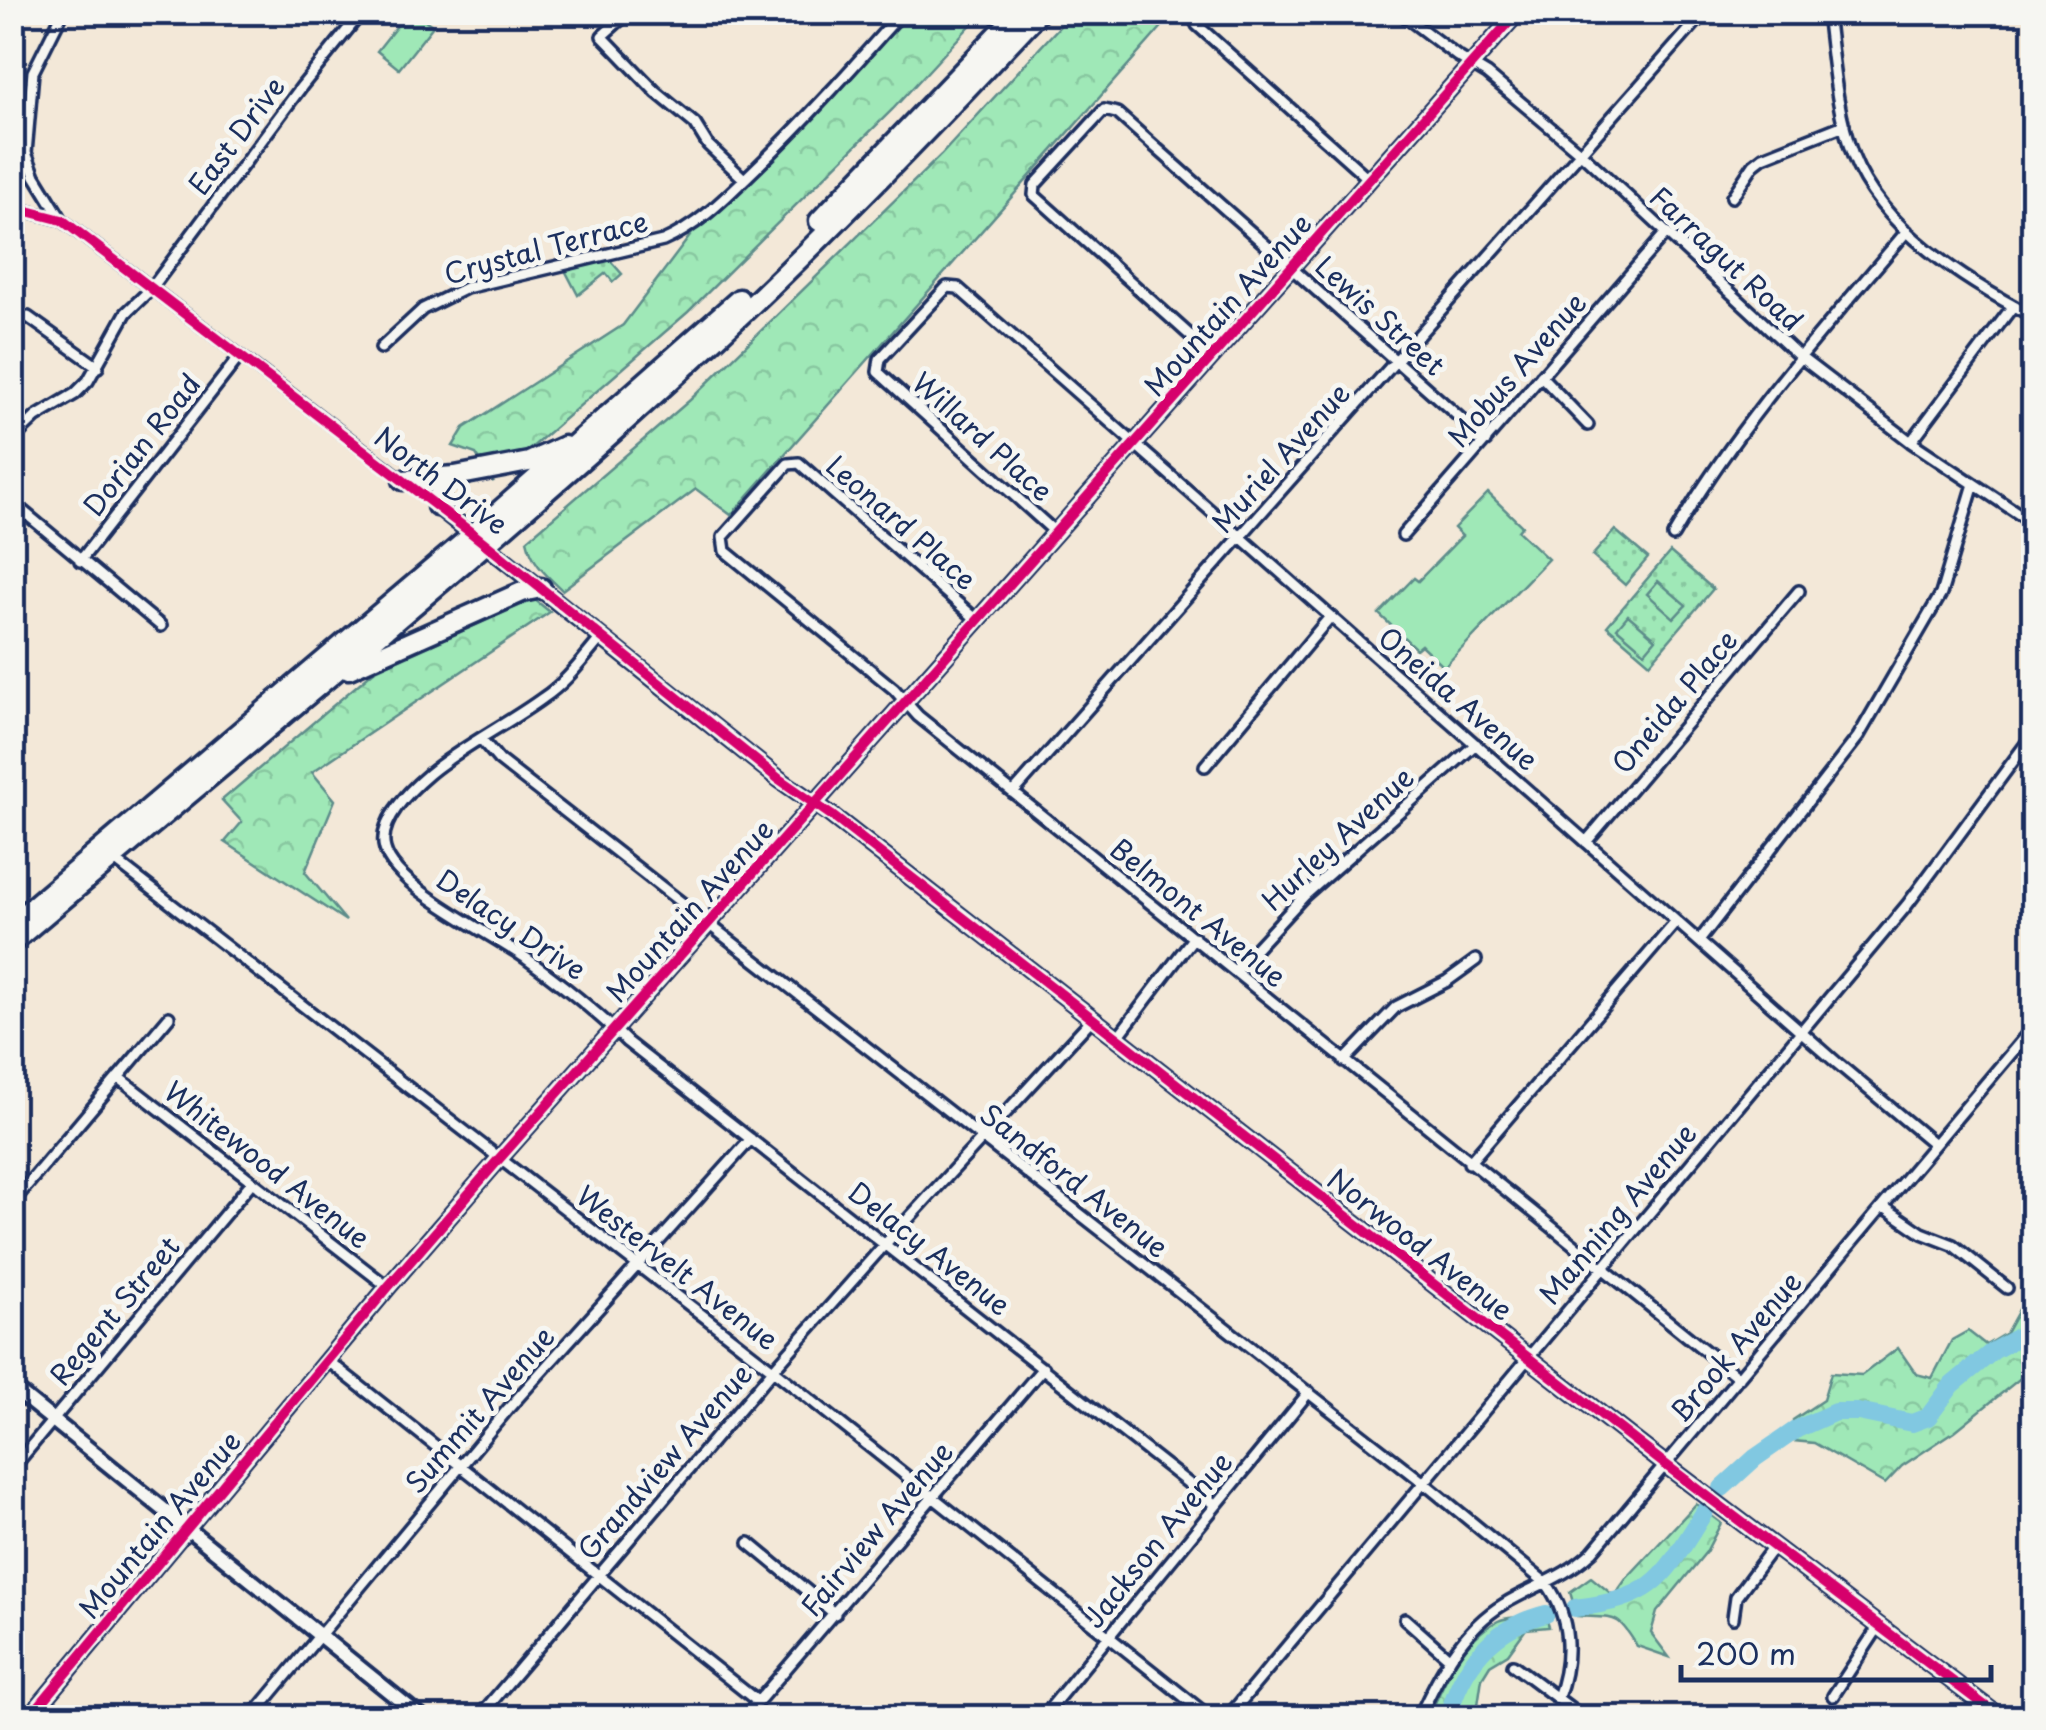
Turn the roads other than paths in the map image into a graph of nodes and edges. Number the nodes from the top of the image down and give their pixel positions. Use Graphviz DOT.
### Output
graph roads {
  1 [pos="63,12"];
  2 [pos="362,12"];
  3 [pos="630,12"];
  4 [pos="902,12"];
  5 [pos="1019,12"];
  6 [pos="1038,12"];
  7 [pos="1399,12"];
  8 [pos="1518,12"];
  9 [pos="1705,12"];
  10 [pos="1826,12"];
  11 [pos="1192,14"];
  12 [pos="1472,65"];
  13 [pos="1844,125"];
  14 [pos="26,153"];
  15 [pos="1582,154"];
  16 [pos="12,171"];
  17 [pos="744,180"];
  18 [pos="1370,180"];
  19 [pos="1732,197"];
  20 [pos="12,206"];
  21 [pos="62,220"];
  22 [pos="1907,231"];
  23 [pos="1665,234"];
  24 [pos="1291,267"];
  25 [pos="953,286"];
  26 [pos="150,289"];
  27 [pos="2013,306"];
  28 [pos="2034,317"];
  29 [pos="12,318"];
  30 [pos="380,348"];
  31 [pos="1213,356"];
  32 [pos="240,357"];
  33 [pos="1800,357"];
  34 [pos="1397,362"];
  35 [pos="98,367"];
  36 [pos="1541,376"];
  37 [pos="1588,425"];
  38 [pos="591,432"];
  39 [pos="12,440"];
  40 [pos="1486,440"];
  41 [pos="1912,442"];
  42 [pos="1134,444"];
  43 [pos="793,462"];
  44 [pos="455,476"];
  45 [pos="404,480"];
  46 [pos="1974,484"];
  47 [pos="12,502"];
  48 [pos="437,506"];
  49 [pos="2034,524"];
  50 [pos="1056,533"];
  51 [pos="1402,535"];
  52 [pos="1673,536"];
  53 [pos="1240,537"];
  54 [pos="479,538"];
  55 [pos="80,560"];
  56 [pos="542,588"];
  57 [pos="1798,590"];
  58 [pos="1330,617"];
  59 [pos="977,620"];
  60 [pos="160,626"];
  61 [pos="601,638"];
  62 [pos="330,677"];
  63 [pos="906,702"];
  64 [pos="2034,733"];
  65 [pos="481,739"];
  66 [pos="1476,744"];
  67 [pos="1206,766"];
  68 [pos="1013,793"];
  69 [pos="814,804"];
  70 [pos="1586,842"];
  71 [pos="112,858"];
  72 [pos="1676,922"];
  73 [pos="709,923"];
  74 [pos="12,924"];
  75 [pos="1194,937"];
  76 [pos="1699,941"];
  77 [pos="12,943"];
  78 [pos="1476,960"];
  79 [pos="1235,970"];
  80 [pos="168,1017"];
  81 [pos="1092,1019"];
  82 [pos="2034,1026"];
  83 [pos="615,1029"];
  84 [pos="1801,1029"];
  85 [pos="1117,1038"];
  86 [pos="1344,1061"];
  87 [pos="118,1077"];
  88 [pos="983,1138"];
  89 [pos="751,1139"];
  90 [pos="1934,1144"];
  91 [pos="499,1159"];
  92 [pos="1470,1163"];
  93 [pos="252,1182"];
  94 [pos="12,1204"];
  95 [pos="1884,1207"];
  96 [pos="886,1242"];
  97 [pos="636,1265"];
  98 [pos="1602,1268"];
  99 [pos="388,1288"];
  100 [pos="2008,1288"];
  101 [pos="1528,1358"];
  102 [pos="327,1360"];
  103 [pos="1043,1368"];
  104 [pos="774,1370"];
  105 [pos="1739,1378"];
  106 [pos="12,1388"];
  107 [pos="1309,1392"];
  108 [pos="53,1420"];
  109 [pos="1666,1465"];
  110 [pos="460,1466"];
  111 [pos="12,1469"];
  112 [pos="1424,1482"];
  113 [pos="934,1498"];
  114 [pos="1216,1505"];
  115 [pos="187,1528"];
  116 [pos="749,1543"];
  117 [pos="1774,1546"];
  118 [pos="597,1576"];
  119 [pos="1547,1584"];
  120 [pos="835,1614"];
  121 [pos="1733,1618"];
  122 [pos="1404,1619"];
  123 [pos="1879,1626"];
  124 [pos="320,1635"];
  125 [pos="1108,1636"];
  126 [pos="1450,1660"];
  127 [pos="1513,1665"];
  128 [pos="1833,1696"];
  129 [pos="1558,1697"];
  130 [pos="757,1701"];
  131 [pos="1981,1703"];
  132 [pos="29,1718"];
  133 [pos="251,1718"];
  134 [pos="422,1718"];
  135 [pos="478,1718"];
  136 [pos="744,1718"];
  137 [pos="1042,1718"];
  138 [pos="1211,1718"];
  139 [pos="1227,1718"];
  140 [pos="1419,1718"];
  141 [pos="1584,1718"];
  142 [pos="1970,1718"];
  143 [pos="2002,1718"];
  1 -- 14 [label="street"];
  2 -- 26 [label="street, East Drive"];
  3 -- 17 [label="street"];
  4 -- 17 [label="street, Crystal Terrace"];
  5 -- 38 [label="highway"];
  6 -- 54 [label="highway"];
  7 -- 12 [label="street, Farragut Road"];
  8 -- 12 [label="street, Mountain Avenue"];
  9 -- 15 [label="street, Muriel Avenue"];
  10 -- 13 [label="street"];
  11 -- 18 [label="street"];
  12 -- 15 [label="street, Farragut Road"];
  12 -- 18 [label="street, Mountain Avenue"];
  13 -- 19 [label="street"];
  13 -- 22 [label="street"];
  14 -- 16 [label="street"];
  14 -- 21 [label="street"];
  15 -- 23 [label="street, Farragut Road"];
  15 -- 34 [label="street, Muriel Avenue"];
  17 -- 30 [label="street, Crystal Terrace"];
  18 -- 24 [label="street, Mountain Avenue"];
  20 -- 21 [label="street, North Drive"];
  21 -- 26 [label="street, North Drive"];
  22 -- 27 [label="street"];
  22 -- 33 [label="street"];
  23 -- 33 [label="street, Farragut Road"];
  23 -- 36 [label="street, Mobus Avenue"];
  24 -- 31 [label="street, Mountain Avenue"];
  24 -- 31 [label="street, Lewis Street"];
  24 -- 34 [label="street, Lewis Street"];
  25 -- 42 [label="street, Oneida Avenue"];
  25 -- 50 [label="street, Willard Place"];
  26 -- 32 [label="street, North Drive"];
  26 -- 35 [label="street, East Drive"];
  27 -- 28 [label="street"];
  27 -- 41 [label="street"];
  29 -- 35 [label="street"];
  31 -- 42 [label="street, Mountain Avenue"];
  32 -- 45 [label="street, North Drive"];
  32 -- 55 [label="street, Dorian Road"];
  33 -- 41 [label="street, Farragut Road"];
  33 -- 52 [label="street"];
  34 -- 40 [label="street, Lewis Street"];
  34 -- 53 [label="street, Muriel Avenue"];
  35 -- 39 [label="street, East Drive"];
  36 -- 37 [label="street"];
  36 -- 40 [label="street, Mobus Avenue"];
  38 -- 44 [label="highway"];
  38 -- 54 [label="highway"];
  40 -- 51 [label="street, Mobus Avenue"];
  41 -- 46 [label="street, Farragut Road"];
  42 -- 50 [label="street, Mountain Avenue"];
  42 -- 53 [label="street, Oneida Avenue"];
  43 -- 59 [label="street, Leonard Place"];
  43 -- 63 [label="street, Belmont Avenue"];
  44 -- 45 [label="highway"];
  44 -- 48 [label="highway"];
  45 -- 48 [label="street, North Drive"];
  46 -- 49 [label="street, Farragut Road"];
  46 -- 76 [label="street"];
  47 -- 55 [label="street"];
  48 -- 54 [label="street, North Drive"];
  50 -- 59 [label="street, Mountain Avenue"];
  53 -- 58 [label="street, Oneida Avenue"];
  53 -- 68 [label="street, Muriel Avenue"];
  54 -- 56 [label="street, North Drive"];
  54 -- 62 [label="highway"];
  54 -- 74 [label="highway"];
  55 -- 60 [label="street"];
  56 -- 61 [label="street, North Drive"];
  56 -- 62 [label="highway"];
  57 -- 70 [label="street, Oneida Place"];
  58 -- 66 [label="street, Oneida Avenue"];
  58 -- 67 [label="street"];
  59 -- 63 [label="street, Mountain Avenue"];
  61 -- 65 [label="street"];
  61 -- 69 [label="street, North Drive"];
  62 -- 71 [label="highway"];
  63 -- 68 [label="street, Belmont Avenue"];
  63 -- 69 [label="street, Mountain Avenue"];
  64 -- 84 [label="street, Manning Avenue"];
  65 -- 73 [label="street, Sandford Avenue"];
  65 -- 83 [label="street, Delacy Drive"];
  66 -- 70 [label="street, Oneida Avenue"];
  66 -- 79 [label="street, Hurley Avenue"];
  68 -- 75 [label="street, Belmont Avenue"];
  69 -- 73 [label="street, Mountain Avenue"];
  69 -- 81 [label="street, Norwood Avenue"];
  70 -- 72 [label="street, Oneida Avenue"];
  71 -- 77 [label="highway"];
  71 -- 91 [label="street, Westervelt Avenue"];
  72 -- 76 [label="street, Oneida Avenue"];
  72 -- 92 [label="street"];
  73 -- 83 [label="street, Mountain Avenue"];
  73 -- 88 [label="street, Sandford Avenue"];
  75 -- 79 [label="street, Belmont Avenue"];
  75 -- 85 [label="street"];
  76 -- 84 [label="street, Oneida Avenue"];
  78 -- 86 [label="street"];
  79 -- 86 [label="street, Belmont Avenue"];
  80 -- 87 [label="street"];
  81 -- 85 [label="street, Norwood Avenue"];
  81 -- 88 [label="street, Grandview Avenue"];
  82 -- 90 [label="street, Brook Avenue"];
  83 -- 89 [label="street, Delacy Avenue"];
  83 -- 91 [label="street, Mountain Avenue"];
  84 -- 90 [label="street, Oneida Avenue"];
  84 -- 98 [label="street, Manning Avenue"];
  85 -- 101 [label="street, Norwood Avenue"];
  86 -- 92 [label="street, Belmont Avenue"];
  87 -- 93 [label="street, Whitewood Avenue"];
  87 -- 94 [label="street"];
  88 -- 96 [label="street, Grandview Avenue"];
  88 -- 107 [label="street, Sandford Avenue"];
  89 -- 96 [label="street, Delacy Avenue"];
  89 -- 97 [label="street, Summit Avenue"];
  90 -- 95 [label="street, Brook Avenue"];
  91 -- 97 [label="street, Westervelt Avenue"];
  91 -- 99 [label="street, Mountain Avenue"];
  92 -- 98 [label="street, Belmont Avenue"];
  93 -- 99 [label="street, Whitewood Avenue"];
  93 -- 108 [label="street, Regent Street"];
  95 -- 100 [label="street"];
  95 -- 105 [label="street, Brook Avenue"];
  96 -- 103 [label="street, Delacy Avenue"];
  96 -- 104 [label="street, Grandview Avenue"];
  97 -- 104 [label="street, Westervelt Avenue"];
  97 -- 110 [label="street, Summit Avenue"];
  98 -- 101 [label="street, Manning Avenue"];
  98 -- 105 [label="street, Belmont Avenue"];
  99 -- 102 [label="street, Mountain Avenue"];
  101 -- 109 [label="street, Norwood Avenue"];
  101 -- 112 [label="street, Manning Avenue"];
  102 -- 110 [label="street"];
  102 -- 115 [label="street, Mountain Avenue"];
  103 -- 113 [label="street, Fairview Avenue"];
  103 -- 114 [label="street, Delacy Avenue"];
  104 -- 113 [label="street, Westervelt Avenue"];
  104 -- 118 [label="street, Grandview Avenue"];
  105 -- 109 [label="street, Brook Avenue"];
  106 -- 108 [label="street"];
  107 -- 112 [label="street, Sandford Avenue"];
  107 -- 114 [label="street, Jackson Avenue"];
  108 -- 111 [label="street, Regent Street"];
  108 -- 115 [label="street"];
  109 -- 117 [label="street, Norwood Avenue"];
  109 -- 119 [label="street, Brook Avenue"];
  110 -- 118 [label="street"];
  110 -- 124 [label="street, Summit Avenue"];
  112 -- 119 [label="street, Sandford Avenue"];
  112 -- 139 [label="street, Manning Avenue"];
  113 -- 120 [label="street, Fairview Avenue"];
  113 -- 125 [label="street, Westervelt Avenue"];
  114 -- 125 [label="street, Jackson Avenue"];
  115 -- 124 [label="street"];
  115 -- 132 [label="street, Mountain Avenue"];
  116 -- 120 [label="street"];
  117 -- 121 [label="street"];
  117 -- 123 [label="street, Norwood Avenue"];
  118 -- 130 [label="street"];
  118 -- 135 [label="street, Grandview Avenue"];
  119 -- 126 [label="street, Brook Avenue"];
  119 -- 129 [label="street, Sandford Avenue"];
  120 -- 130 [label="street, Fairview Avenue"];
  122 -- 126 [label="street"];
  123 -- 128 [label="street"];
  123 -- 131 [label="street, Norwood Avenue"];
  124 -- 133 [label="street, Summit Avenue"];
  124 -- 134 [label="street"];
  125 -- 137 [label="street, Jackson Avenue"];
  125 -- 138 [label="street, Westervelt Avenue"];
  126 -- 140 [label="street, Brook Avenue"];
  127 -- 129 [label="street"];
  129 -- 141 [label="street"];
  130 -- 136 [label="street, Fairview Avenue"];
  131 -- 142 [label="street"];
  131 -- 143 [label="street, Norwood Avenue"];
}
